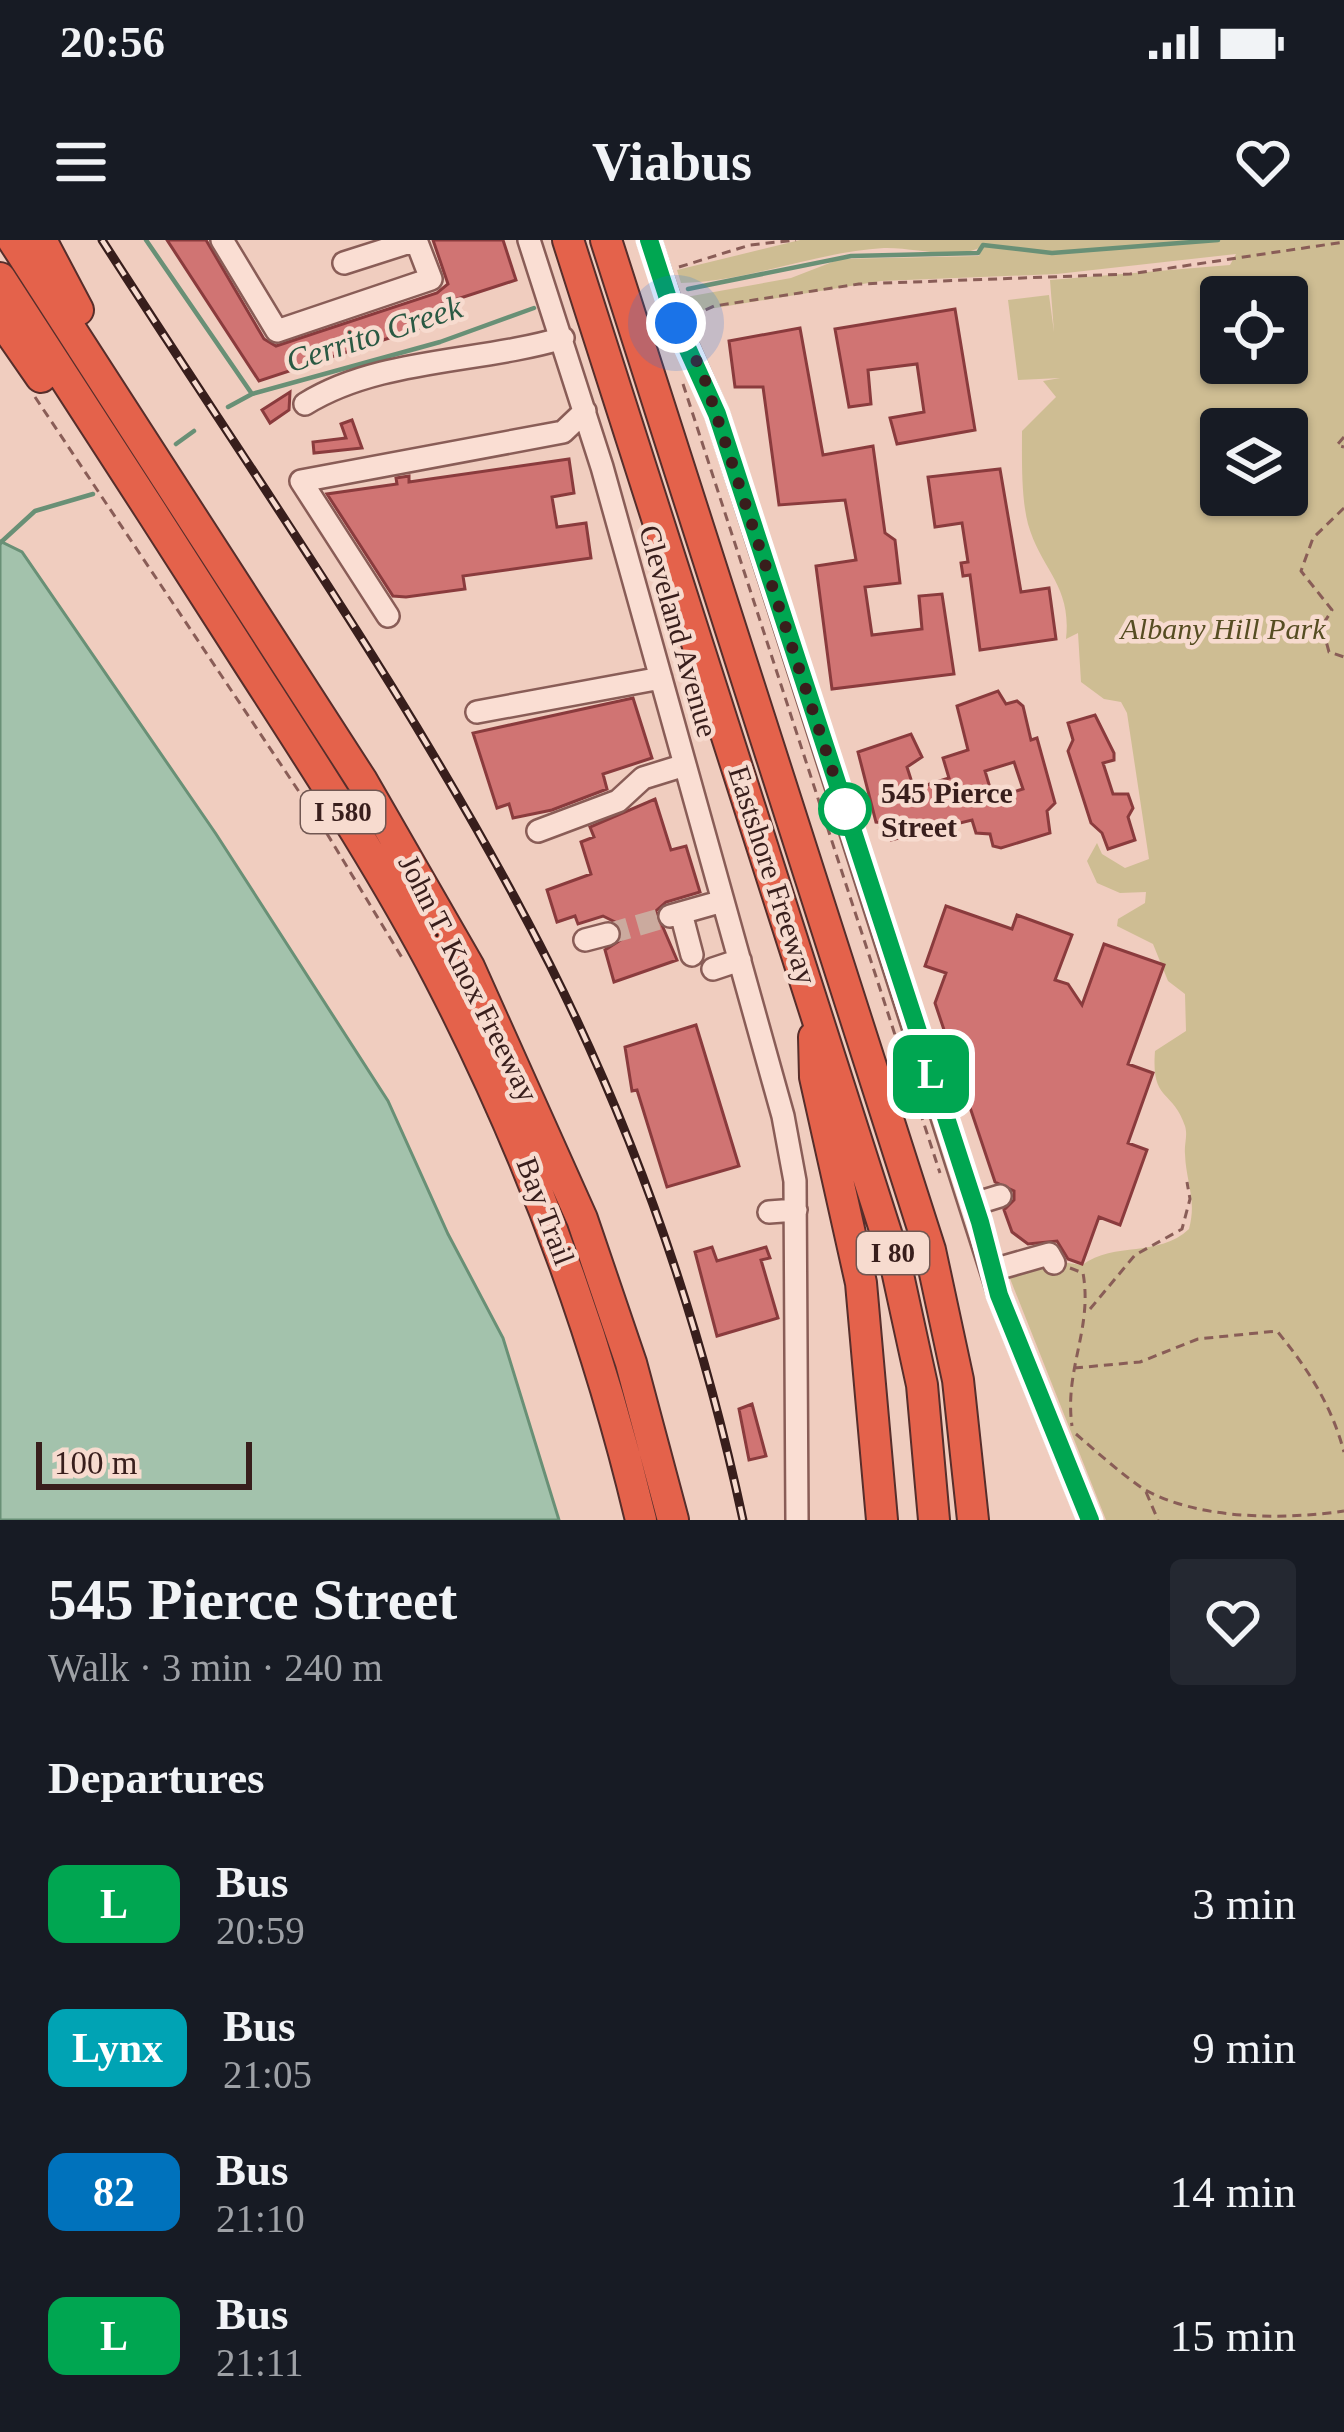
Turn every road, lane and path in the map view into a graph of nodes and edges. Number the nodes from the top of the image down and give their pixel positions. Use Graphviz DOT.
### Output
graph roads {
  1 [pos="13,240"];
  2 [pos="41,240"];
  3 [pos="222,240"];
  4 [pos="529,240"];
  5 [pos="568,240"];
  6 [pos="606,240"];
  7 [pos="796,240"];
  8 [pos="655,242"];
  9 [pos="1344,242"];
  10 [pos="344,263"];
  11 [pos="660,274"];
  12 [pos="0,278"];
  13 [pos="0,318"];
  14 [pos="676,323"];
  15 [pos="561,332"];
  16 [pos="679,374"];
  17 [pos="104,383"];
  18 [pos="305,404"];
  19 [pos="585,411"];
  20 [pos="1344,437"];
  21 [pos="1344,447"];
  22 [pos="72,453"];
  23 [pos="1344,508"];
  24 [pos="204,594"];
  25 [pos="388,616"];
  26 [pos="1344,657"];
  27 [pos="661,678"];
  28 [pos="477,712"];
  29 [pos="686,765"];
  30 [pos="538,831"];
  31 [pos="723,901"];
  32 [pos="608,934"];
  33 [pos="585,940"];
  34 [pos="692,955"];
  35 [pos="740,960"];
  36 [pos="410,969"];
  37 [pos="713,969"];
  38 [pos="812,995"];
  39 [pos="942,1177"];
  40 [pos="1187,1182"];
  41 [pos="1000,1196"];
  42 [pos="974,1204"];
  43 [pos="796,1210"];
  44 [pos="769,1212"];
  45 [pos="1025,1239"];
  46 [pos="1018,1263"];
  47 [pos="1054,1263"];
  48 [pos="993,1270"];
  49 [pos="1083,1273"];
  50 [pos="1090,1309"];
  51 [pos="1072,1368"];
  52 [pos="1344,1452"];
  53 [pos="1145,1490"];
  54 [pos="1344,1511"];
  55 [pos="972,1516"];
  56 [pos="640,1520"];
  57 [pos="674,1520"];
  58 [pos="797,1520"];
  59 [pos="882,1520"];
  60 [pos="934,1520"];
  61 [pos="1090,1520"];
  62 [pos="1158,1520"];
  1 -- 17 [label="highway, John T. Knox Freeway / I 580"];
  2 -- 17 [label="highway"];
  3 -- 10 [label="street"];
  4 -- 15 [label="street, Cleveland Avenue"];
  5 -- 38 [label="highway, Eastshore Freeway / I 80"];
  6 -- 55 [label="highway, Eastshore Freeway / I 80"];
  7 -- 11 [label="path"];
  8 -- 11 [label="street"];
  9 -- 14 [label="path"];
  11 -- 14 [label="street"];
  12 -- 24 [label="highway, John T. Knox Freeway / I 580"];
  13 -- 24 [label="highway"];
  14 -- 42 [label="street"];
  15 -- 18 [label="street"];
  15 -- 19 [label="street, Cleveland Avenue"];
  16 -- 39 [label="path"];
  17 -- 57 [label="highway, John T. Knox Freeway / I 580"];
  19 -- 25 [label="street"];
  19 -- 27 [label="street, Cleveland Avenue"];
  20 -- 21 [label="path"];
  22 -- 36 [label="path"];
  23 -- 26 [label="path"];
  24 -- 56 [label="highway, John T. Knox Freeway / I 580"];
  27 -- 28 [label="street"];
  27 -- 29 [label="street, Cleveland Avenue"];
  29 -- 30 [label="street"];
  29 -- 31 [label="street, Cleveland Avenue"];
  31 -- 34 [label="street"];
  31 -- 35 [label="street, Cleveland Avenue"];
  32 -- 33 [label="street"];
  35 -- 37 [label="street"];
  35 -- 43 [label="street, Cleveland Avenue"];
  38 -- 59 [label="highway"];
  38 -- 60 [label="highway, Eastshore Freeway / I 80"];
  40 -- 50 [label="path"];
  41 -- 42 [label="street"];
  42 -- 48 [label="street"];
  43 -- 44 [label="street"];
  43 -- 58 [label="street, Cleveland Avenue"];
  45 -- 46 [label="street"];
  46 -- 47 [label="street"];
  46 -- 48 [label="street"];
  48 -- 61 [label="street"];
  49 -- 50 [label="path"];
  50 -- 51 [label="path"];
  51 -- 52 [label="path"];
  51 -- 53 [label="path"];
  53 -- 54 [label="path"];
  53 -- 62 [label="path"];
}
